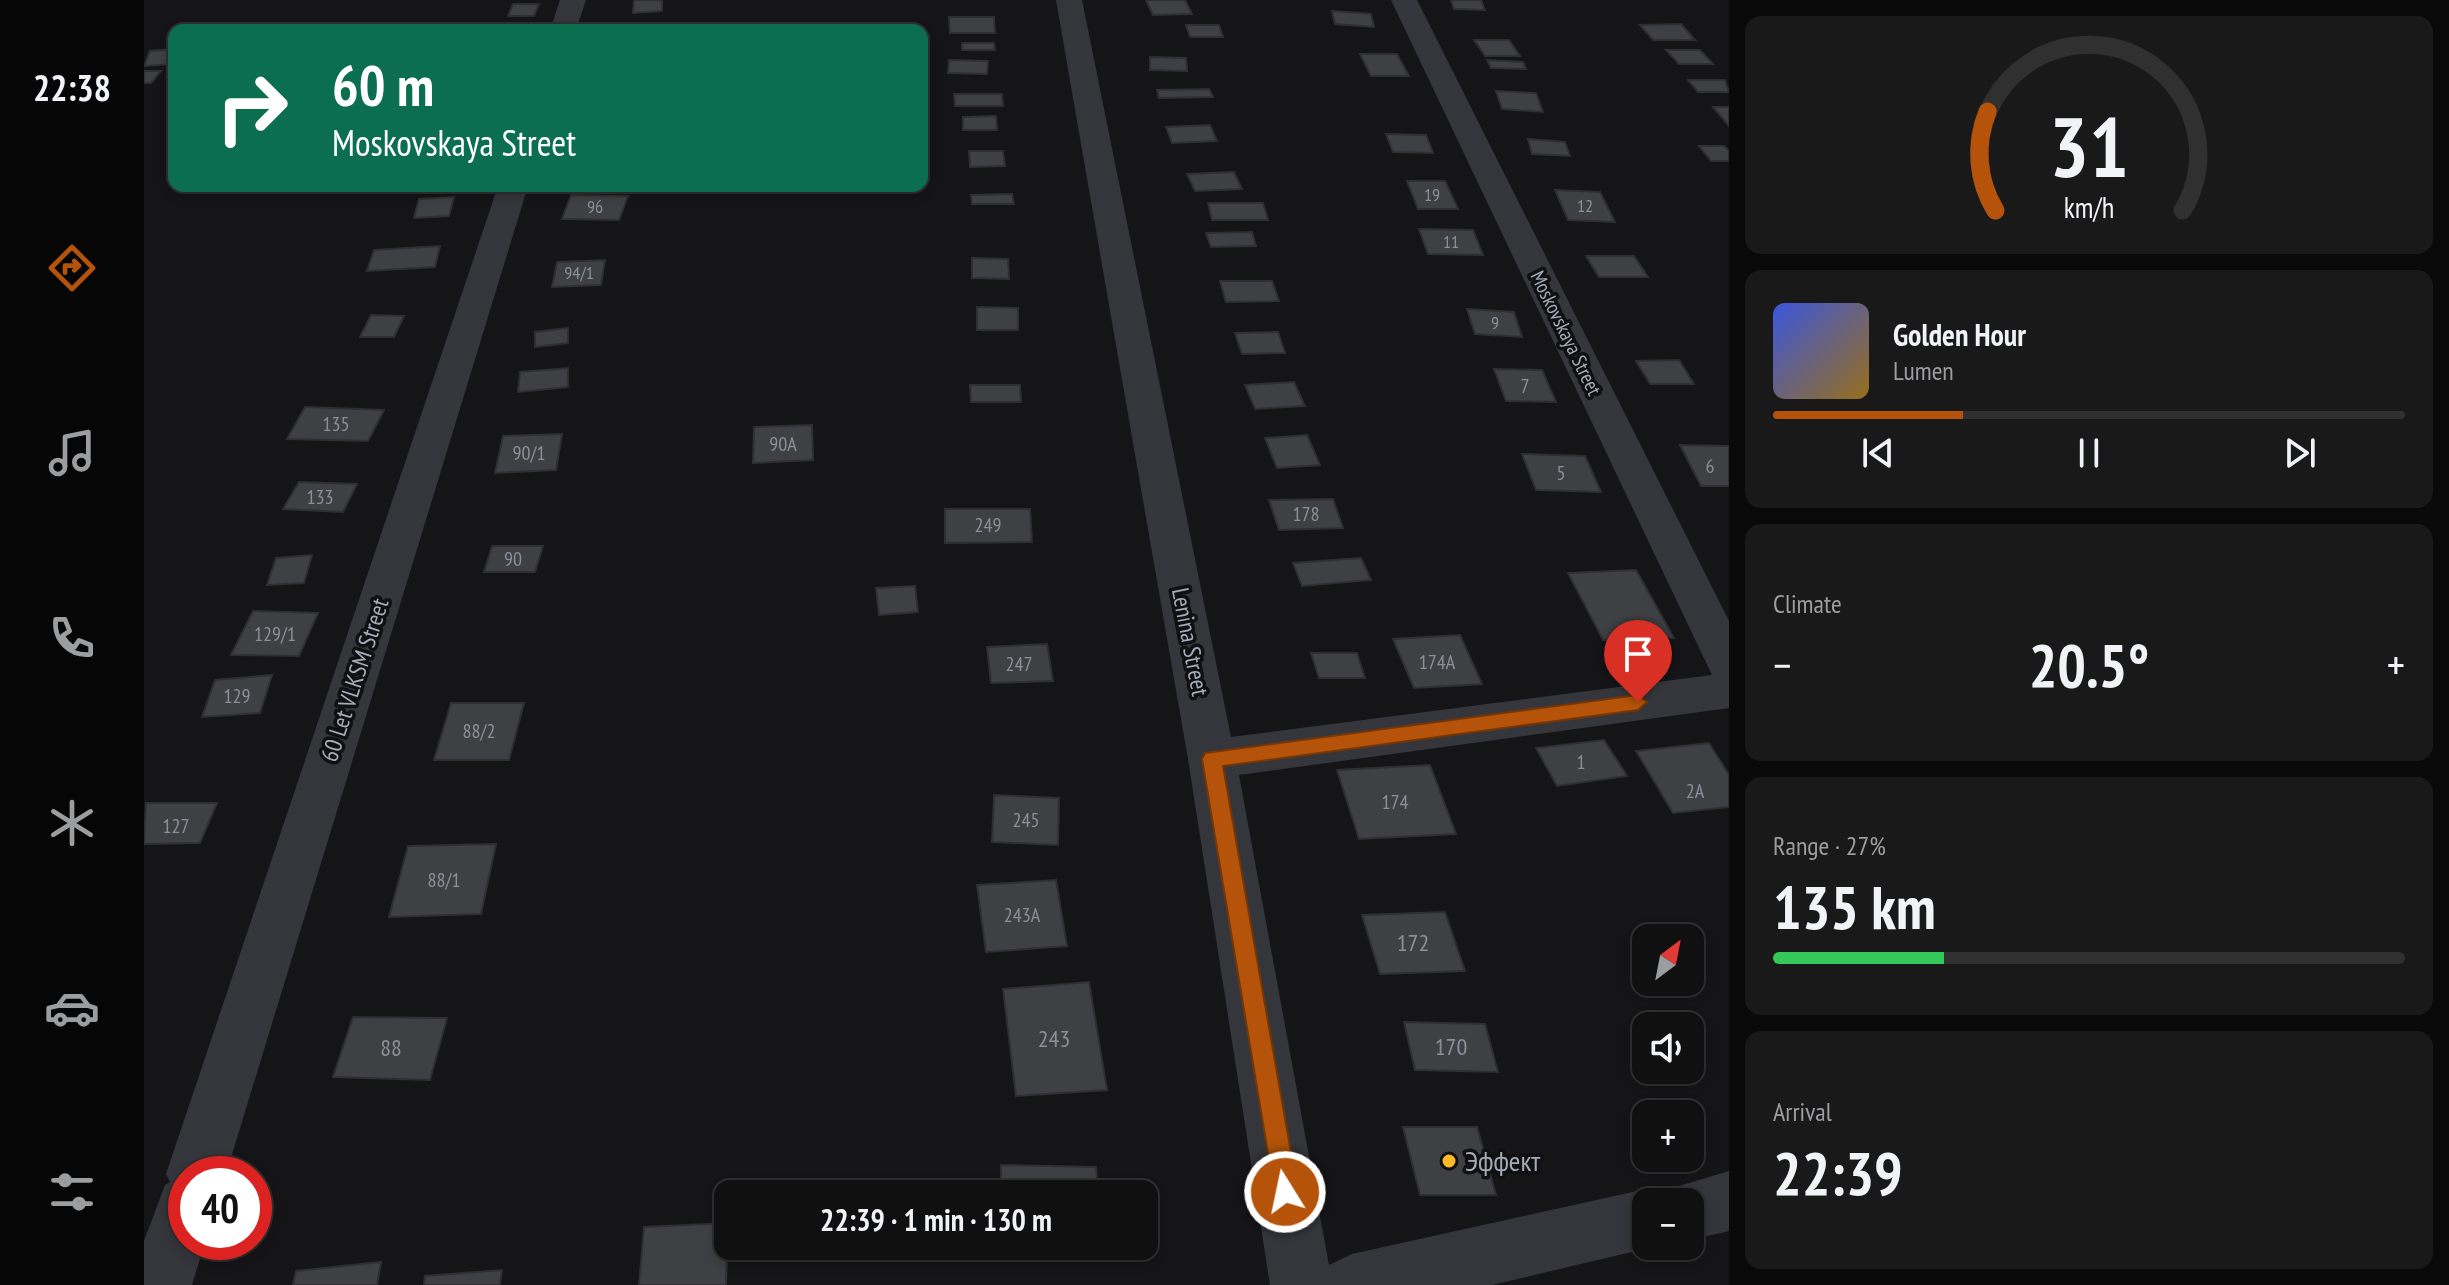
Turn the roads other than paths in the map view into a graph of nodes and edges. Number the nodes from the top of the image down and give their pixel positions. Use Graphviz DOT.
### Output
graph roads {
  1 [pos="573,0"];
  2 [pos="1069,0"];
  3 [pos="1404,0"];
  4 [pos="565,24"];
  5 [pos="511,192"];
  6 [pos="1729,665"];
  7 [pos="1729,690"];
  8 [pos="1212,759"];
  9 [pos="202,1156"];
  10 [pos="1729,1201"];
  11 [pos="1704,1207"];
  12 [pos="1632,1223"];
  13 [pos="169,1260"];
  14 [pos="161,1285"];
  15 [pos="1301,1285"];
  16 [pos="1352,1285"];
  1 -- 4 [label="street"];
  2 -- 8 [label="street, Lenina Street"];
  3 -- 6 [label="street, Moskovskaya Street"];
  5 -- 9 [label="street, 60 Let VLKSM Street"];
  7 -- 8 [label="street"];
  8 -- 15 [label="street, Lenina Street"];
  10 -- 11 [label="street"];
  12 -- 16 [label="street"];
  13 -- 14 [label="street"];
}
